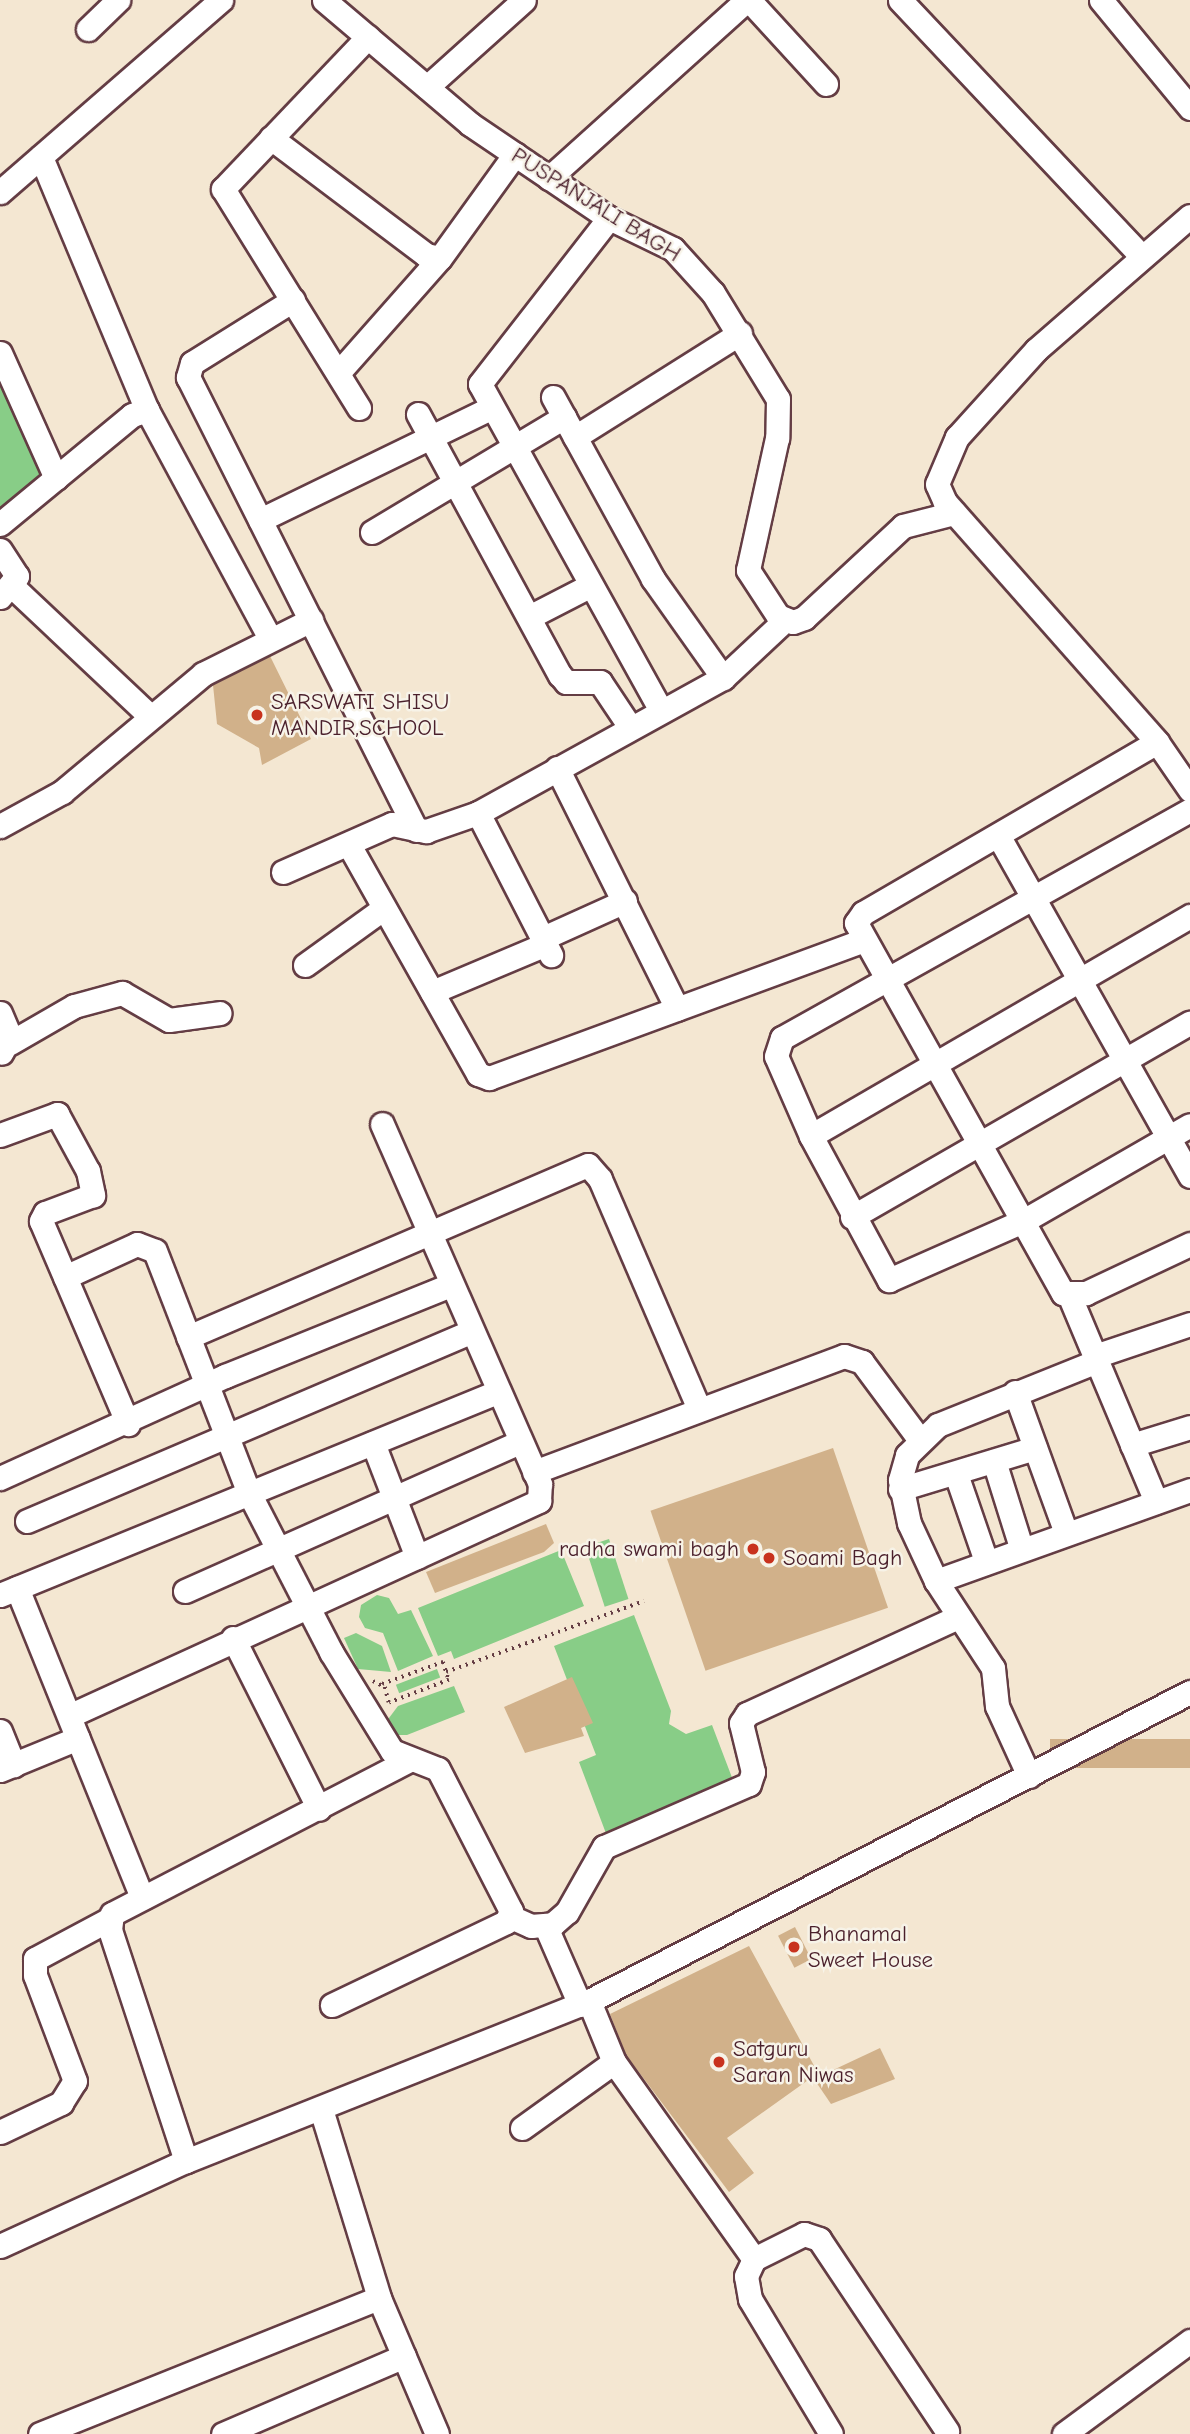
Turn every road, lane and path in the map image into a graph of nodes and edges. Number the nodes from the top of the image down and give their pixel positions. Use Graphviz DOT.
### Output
graph roads {
  1 [pos="118,0"];
  2 [pos="220,0"];
  3 [pos="324,0"];
  4 [pos="748,0"];
  5 [pos="1101,0"];
  6 [pos="519,2"];
  7 [pos="910,3"];
  8 [pos="88,29"];
  9 [pos="368,37"];
  10 [pos="826,84"];
  11 [pos="427,88"];
  12 [pos="1190,108"];
  13 [pos="271,138"];
  14 [pos="515,154"];
  15 [pos="41,157"];
  16 [pos="549,178"];
  17 [pos="0,192"];
  18 [pos="1190,216"];
  19 [pos="609,218"];
  20 [pos="1141,256"];
  21 [pos="439,258"];
  22 [pos="293,300"];
  23 [pos="740,333"];
  24 [pos="0,353"];
  25 [pos="339,372"];
  26 [pos="359,408"];
  27 [pos="491,408"];
  28 [pos="146,410"];
  29 [pos="418,414"];
  30 [pos="575,437"];
  31 [pos="431,439"];
  32 [pos="512,448"];
  33 [pos="55,478"];
  34 [pos="457,482"];
  35 [pos="954,513"];
  36 [pos="260,520"];
  37 [pos="0,524"];
  38 [pos="372,532"];
  39 [pos="0,550"];
  40 [pos="590,586"];
  41 [pos="6,591"];
  42 [pos="531,616"];
  43 [pos="311,620"];
  44 [pos="785,620"];
  45 [pos="270,638"];
  46 [pos="723,678"];
  47 [pos="661,711"];
  48 [pos="149,715"];
  49 [pos="630,727"];
  50 [pos="1157,742"];
  51 [pos="557,768"];
  52 [pos="1190,790"];
  53 [pos="1190,810"];
  54 [pos="478,813"];
  55 [pos="0,826"];
  56 [pos="416,830"];
  57 [pos="999,836"];
  58 [pos="349,845"];
  59 [pos="283,872"];
  60 [pos="1034,897"];
  61 [pos="625,901"];
  62 [pos="384,908"];
  63 [pos="1190,916"];
  64 [pos="864,940"];
  65 [pos="547,946"];
  66 [pos="305,965"];
  67 [pos="1081,980"];
  68 [pos="887,981"];
  69 [pos="432,992"];
  70 [pos="677,1009"];
  71 [pos="0,1013"];
  72 [pos="220,1013"];
  73 [pos="1190,1023"];
  74 [pos="5,1049"];
  75 [pos="1126,1059"];
  76 [pos="936,1065"];
  77 [pos="382,1124"];
  78 [pos="1190,1125"];
  79 [pos="0,1135"];
  80 [pos="811,1136"];
  81 [pos="1168,1138"];
  82 [pos="978,1144"];
  83 [pos="1190,1176"];
  84 [pos="852,1217"];
  85 [pos="1024,1220"];
  86 [pos="428,1232"];
  87 [pos="1190,1244"];
  88 [pos="65,1277"];
  89 [pos="450,1285"];
  90 [pos="1070,1297"];
  91 [pos="1190,1324"];
  92 [pos="470,1332"];
  93 [pos="188,1337"];
  94 [pos="1096,1358"];
  95 [pos="207,1388"];
  96 [pos="497,1392"];
  97 [pos="1015,1392"];
  98 [pos="699,1409"];
  99 [pos="128,1424"];
  100 [pos="1190,1427"];
  101 [pos="228,1438"];
  102 [pos="920,1440"];
  103 [pos="373,1443"];
  104 [pos="519,1443"];
  105 [pos="1132,1445"];
  106 [pos="1035,1448"];
  107 [pos="994,1461"];
  108 [pos="534,1472"];
  109 [pos="956,1474"];
  110 [pos="0,1479"];
  111 [pos="900,1489"];
  112 [pos="1190,1490"];
  113 [pos="249,1493"];
  114 [pos="393,1495"];
  115 [pos="1156,1502"];
  116 [pos="27,1521"];
  117 [pos="1066,1533"];
  118 [pos="280,1548"];
  119 [pos="1021,1548"];
  120 [pos="417,1557"];
  121 [pos="986,1561"];
  122 [pos="936,1581"];
  123 [pos="8,1591"];
  124 [pos="185,1591"];
  125 [pos="644,1601"];
  126 [pos="311,1605"];
  127 [pos="958,1617"];
  128 [pos="233,1638"];
  129 [pos="446,1672"];
  130 [pos="382,1684"];
  131 [pos="1190,1692"];
  132 [pos="389,1703"];
  133 [pos="71,1715"];
  134 [pos="0,1731"];
  135 [pos="78,1738"];
  136 [pos="407,1761"];
  137 [pos="7,1767"];
  138 [pos="1030,1776"];
  139 [pos="319,1808"];
  140 [pos="142,1898"];
  141 [pos="511,1917"];
  142 [pos="110,1919"];
  143 [pos="546,1927"];
  144 [pos="584,2003"];
  145 [pos="332,2005"];
  146 [pos="614,2062"];
  147 [pos="321,2109"];
  148 [pos="522,2128"];
  149 [pos="0,2132"];
  150 [pos="186,2161"];
  151 [pos="0,2246"];
  152 [pos="754,2259"];
  153 [pos="379,2298"];
  154 [pos="1190,2340"];
  155 [pos="404,2356"];
  156 [pos="947,2431"];
  157 [pos="40,2434"];
  158 [pos="223,2434"];
  159 [pos="438,2434"];
  160 [pos="831,2434"];
  161 [pos="1064,2434"];
  1 -- 8 [label="street"];
  2 -- 15 [label="street"];
  3 -- 9 [label="street, PUSPANJALI BAGH"];
  4 -- 10 [label="street"];
  4 -- 16 [label="street"];
  5 -- 12 [label="street"];
  6 -- 11 [label="street"];
  7 -- 20 [label="street"];
  9 -- 11 [label="street, PUSPANJALI BAGH"];
  9 -- 13 [label="street"];
  11 -- 14 [label="street, PUSPANJALI BAGH"];
  13 -- 21 [label="street"];
  13 -- 22 [label="street"];
  14 -- 16 [label="street, PUSPANJALI BAGH"];
  14 -- 21 [label="street"];
  15 -- 17 [label="street"];
  15 -- 28 [label="street"];
  16 -- 19 [label="street, PUSPANJALI BAGH"];
  18 -- 20 [label="street"];
  19 -- 23 [label="street, PUSPANJALI BAGH"];
  19 -- 27 [label="street"];
  20 -- 35 [label="street"];
  21 -- 25 [label="street"];
  22 -- 25 [label="street"];
  22 -- 36 [label="street"];
  23 -- 30 [label="street"];
  23 -- 44 [label="street, PUSPANJALI BAGH"];
  24 -- 33 [label="street"];
  25 -- 26 [label="street"];
  27 -- 31 [label="street"];
  27 -- 32 [label="street"];
  28 -- 33 [label="street"];
  28 -- 45 [label="street"];
  29 -- 31 [label="street"];
  30 -- 32 [label="street"];
  30 -- 46 [label="street"];
  31 -- 34 [label="street"];
  31 -- 36 [label="street"];
  32 -- 34 [label="street"];
  32 -- 40 [label="street"];
  33 -- 37 [label="street"];
  34 -- 38 [label="street"];
  34 -- 42 [label="street"];
  35 -- 44 [label="street"];
  35 -- 50 [label="street"];
  36 -- 43 [label="street"];
  39 -- 41 [label="street"];
  40 -- 42 [label="street"];
  40 -- 47 [label="street"];
  41 -- 48 [label="street"];
  42 -- 49 [label="street"];
  43 -- 45 [label="street"];
  43 -- 56 [label="street"];
  44 -- 46 [label="street"];
  45 -- 48 [label="street"];
  46 -- 47 [label="street"];
  47 -- 49 [label="street"];
  48 -- 55 [label="street"];
  49 -- 51 [label="street"];
  50 -- 52 [label="street"];
  50 -- 57 [label="street"];
  51 -- 54 [label="street"];
  51 -- 61 [label="street"];
  53 -- 60 [label="street"];
  54 -- 56 [label="street"];
  54 -- 65 [label="street"];
  56 -- 58 [label="street"];
  57 -- 60 [label="street"];
  57 -- 64 [label="street"];
  58 -- 59 [label="street"];
  58 -- 62 [label="street"];
  60 -- 67 [label="street"];
  60 -- 68 [label="street"];
  61 -- 65 [label="street"];
  61 -- 70 [label="street"];
  62 -- 66 [label="street"];
  62 -- 69 [label="street"];
  63 -- 67 [label="street"];
  64 -- 68 [label="street"];
  64 -- 70 [label="street"];
  65 -- 69 [label="street"];
  67 -- 75 [label="street"];
  67 -- 76 [label="street"];
  68 -- 76 [label="street"];
  68 -- 80 [label="street"];
  69 -- 70 [label="street"];
  71 -- 74 [label="street"];
  72 -- 74 [label="street"];
  73 -- 75 [label="street"];
  75 -- 81 [label="street"];
  75 -- 82 [label="street"];
  76 -- 80 [label="street"];
  76 -- 82 [label="street"];
  77 -- 86 [label="street"];
  78 -- 81 [label="street"];
  79 -- 88 [label="street"];
  80 -- 84 [label="street"];
  81 -- 83 [label="street"];
  81 -- 85 [label="street"];
  82 -- 84 [label="street"];
  82 -- 85 [label="street"];
  84 -- 85 [label="street"];
  85 -- 90 [label="street"];
  86 -- 89 [label="street"];
  86 -- 93 [label="street"];
  86 -- 98 [label="street"];
  87 -- 90 [label="street"];
  88 -- 93 [label="street"];
  88 -- 99 [label="street"];
  89 -- 92 [label="street"];
  89 -- 95 [label="street"];
  90 -- 94 [label="street"];
  91 -- 94 [label="street"];
  92 -- 96 [label="street"];
  92 -- 101 [label="street"];
  93 -- 95 [label="street"];
  94 -- 97 [label="street"];
  94 -- 105 [label="street"];
  95 -- 99 [label="street"];
  95 -- 101 [label="street"];
  96 -- 103 [label="street"];
  96 -- 104 [label="street"];
  97 -- 102 [label="street"];
  97 -- 106 [label="street"];
  98 -- 102 [label="street"];
  98 -- 108 [label="street"];
  99 -- 110 [label="street"];
  100 -- 105 [label="street"];
  101 -- 113 [label="street"];
  101 -- 116 [label="street"];
  102 -- 111 [label="street"];
  103 -- 113 [label="street"];
  103 -- 114 [label="street"];
  104 -- 108 [label="street"];
  104 -- 114 [label="street"];
  105 -- 115 [label="street"];
  106 -- 107 [label="street"];
  106 -- 117 [label="street"];
  107 -- 109 [label="street"];
  107 -- 119 [label="street"];
  108 -- 120 [label="street"];
  109 -- 111 [label="street"];
  109 -- 121 [label="street"];
  111 -- 122 [label="street"];
  112 -- 115 [label="street"];
  113 -- 118 [label="street"];
  113 -- 123 [label="street"];
  114 -- 118 [label="street"];
  114 -- 120 [label="street"];
  115 -- 117 [label="street"];
  117 -- 119 [label="street"];
  118 -- 124 [label="street"];
  118 -- 126 [label="street"];
  119 -- 121 [label="street"];
  120 -- 126 [label="street"];
  121 -- 122 [label="street"];
  122 -- 127 [label="street"];
  123 -- 133 [label="street"];
  125 -- 129 [label="path"];
  126 -- 128 [label="street"];
  126 -- 136 [label="street"];
  127 -- 138 [label="street"];
  127 -- 143 [label="street"];
  128 -- 133 [label="street"];
  128 -- 139 [label="street"];
  129 -- 130 [label="path"];
  129 -- 132 [label="path"];
  131 -- 138 [label="street"];
  133 -- 135 [label="street"];
  134 -- 137 [label="street"];
  135 -- 137 [label="street"];
  135 -- 140 [label="street"];
  136 -- 139 [label="street"];
  136 -- 141 [label="street"];
  138 -- 144 [label="street"];
  139 -- 140 [label="street"];
  140 -- 142 [label="street"];
  141 -- 143 [label="street"];
  141 -- 145 [label="street"];
  142 -- 149 [label="street"];
  142 -- 150 [label="street"];
  143 -- 144 [label="street"];
  144 -- 146 [label="street"];
  144 -- 147 [label="street"];
  146 -- 148 [label="street"];
  146 -- 152 [label="street"];
  147 -- 150 [label="street"];
  147 -- 153 [label="street"];
  150 -- 151 [label="street"];
  152 -- 156 [label="street"];
  152 -- 160 [label="street"];
  153 -- 155 [label="street"];
  153 -- 157 [label="street"];
  154 -- 161 [label="street"];
  155 -- 158 [label="street"];
  155 -- 159 [label="street"];
}
